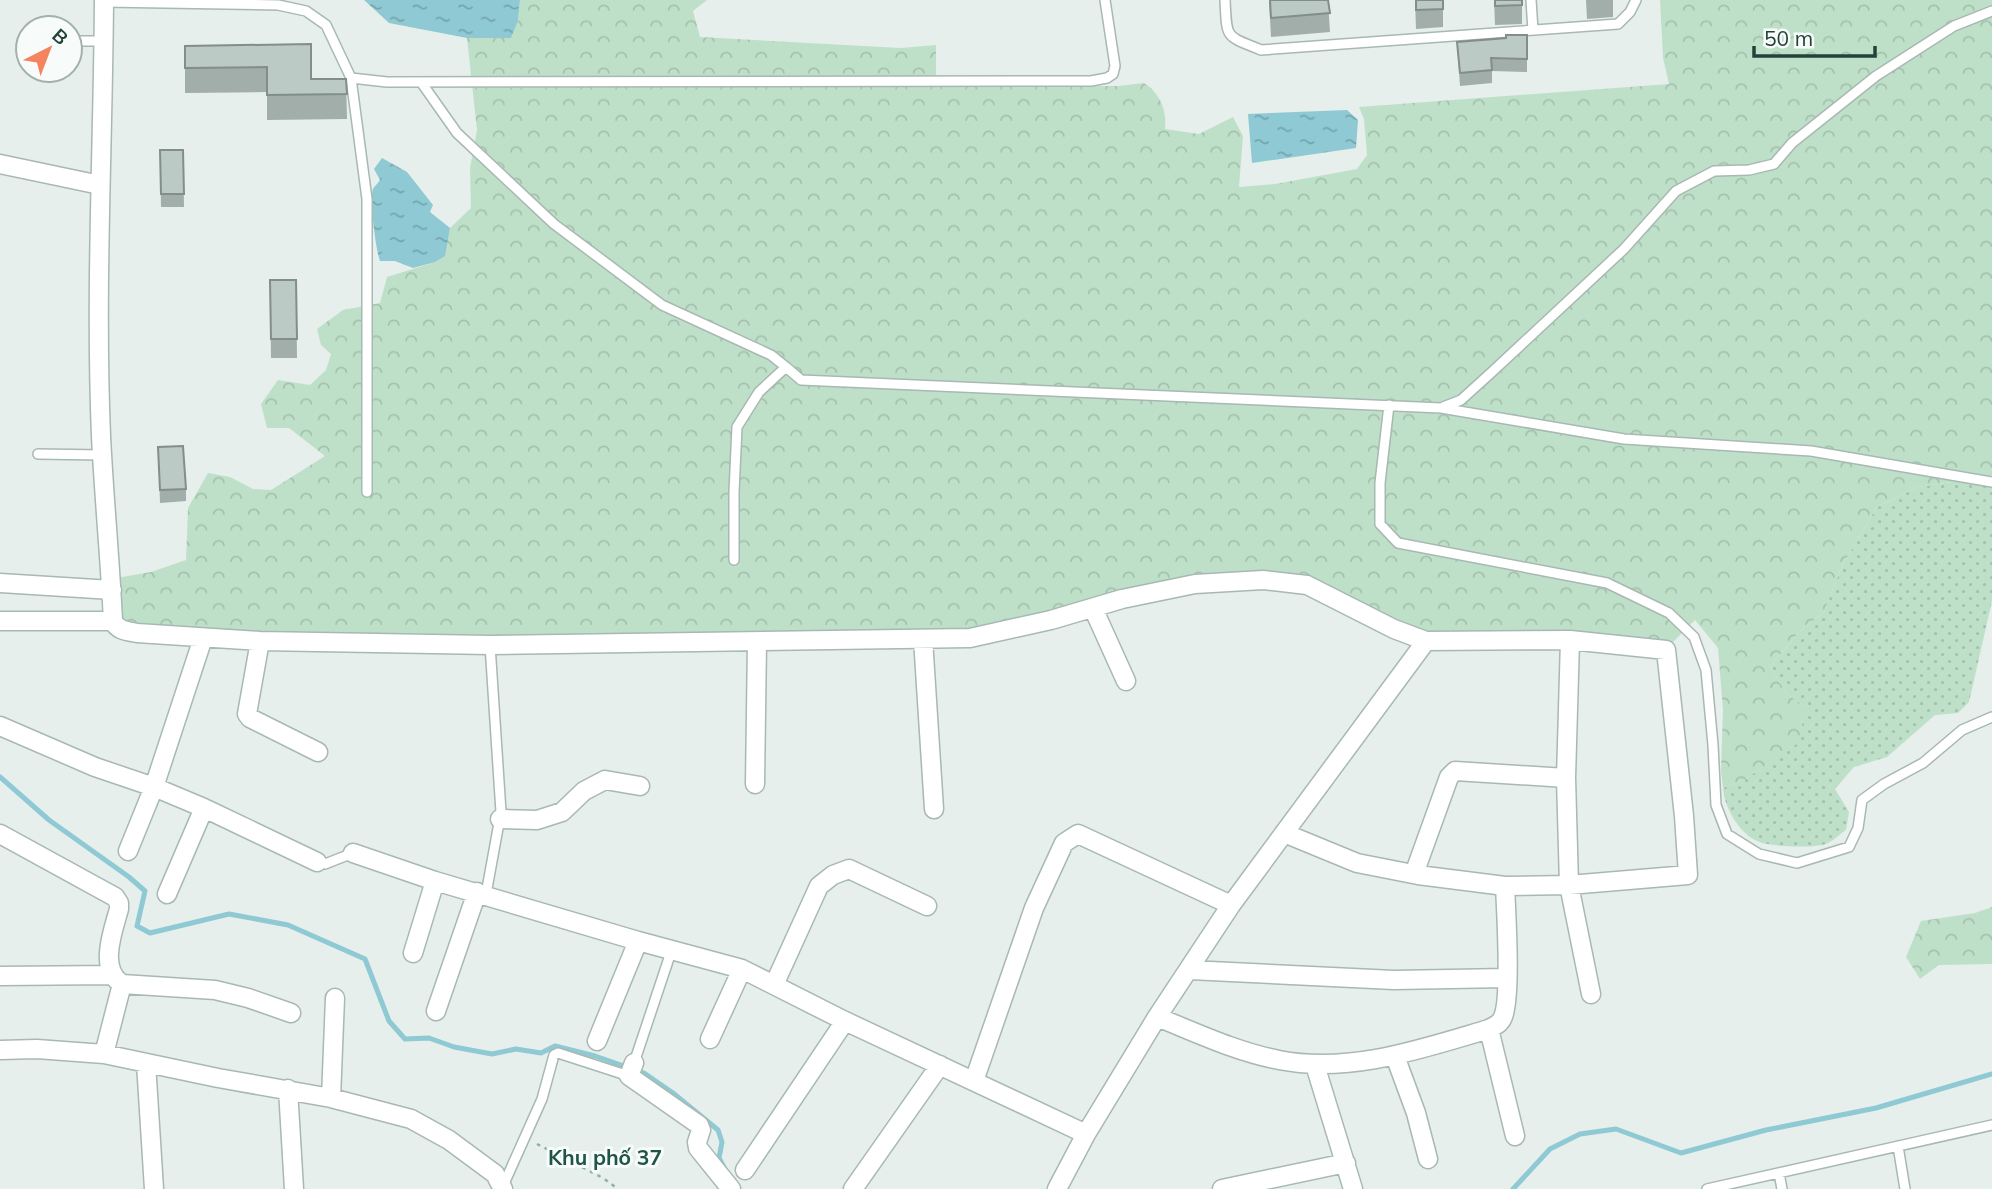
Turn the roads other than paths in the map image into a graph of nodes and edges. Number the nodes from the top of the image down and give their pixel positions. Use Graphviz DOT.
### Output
graph roads {
  1 [pos="1105,0"];
  2 [pos="1225,0"];
  3 [pos="1531,0"];
  4 [pos="1636,0"];
  5 [pos="104,1"];
  6 [pos="1992,11"];
  7 [pos="1533,30"];
  8 [pos="84,41"];
  9 [pos="104,41"];
  10 [pos="351,78"];
  11 [pos="421,82"];
  12 [pos="0,164"];
  13 [pos="100,185"];
  14 [pos="786,367"];
  15 [pos="1388,405"];
  16 [pos="1441,408"];
  17 [pos="38,454"];
  18 [pos="103,454"];
  19 [pos="1992,482"];
  20 [pos="367,492"];
  21 [pos="734,561"];
  22 [pos="0,583"];
  23 [pos="112,590"];
  24 [pos="1093,607"];
  25 [pos="0,621"];
  26 [pos="113,621"];
  27 [pos="203,638"];
  28 [pos="923,639"];
  29 [pos="1570,640"];
  30 [pos="260,641"];
  31 [pos="1426,641"];
  32 [pos="757,642"];
  33 [pos="490,646"];
  34 [pos="1126,681"];
  35 [pos="1992,718"];
  36 [pos="0,726"];
  37 [pos="318,752"];
  38 [pos="1566,779"];
  39 [pos="755,784"];
  40 [pos="640,786"];
  41 [pos="154,787"];
  42 [pos="204,808"];
  43 [pos="934,809"];
  44 [pos="500,819"];
  45 [pos="1284,833"];
  46 [pos="0,834"];
  47 [pos="128,851"];
  48 [pos="353,853"];
  49 [pos="317,862"];
  50 [pos="1414,874"];
  51 [pos="435,881"];
  52 [pos="1505,886"];
  53 [pos="1569,886"];
  54 [pos="482,893"];
  55 [pos="167,894"];
  56 [pos="1231,905"];
  57 [pos="927,906"];
  58 [pos="638,941"];
  59 [pos="672,949"];
  60 [pos="413,953"];
  61 [pos="742,969"];
  62 [pos="1190,970"];
  63 [pos="0,976"];
  64 [pos="1507,978"];
  65 [pos="117,979"];
  66 [pos="774,985"];
  67 [pos="1591,994"];
  68 [pos="335,998"];
  69 [pos="436,1011"];
  70 [pos="291,1013"];
  71 [pos="1157,1017"];
  72 [pos="845,1021"];
  73 [pos="1489,1028"];
  74 [pos="710,1039"];
  75 [pos="597,1041"];
  76 [pos="0,1050"];
  77 [pos="104,1054"];
  78 [pos="1395,1056"];
  79 [pos="146,1063"];
  80 [pos="940,1065"];
  81 [pos="1315,1065"];
  82 [pos="631,1070"];
  83 [pos="974,1081"];
  84 [pos="288,1089"];
  85 [pos="331,1098"];
  86 [pos="1992,1125"];
  87 [pos="1086,1134"];
  88 [pos="1515,1136"];
  89 [pos="1898,1146"];
  90 [pos="1428,1159"];
  91 [pos="1346,1163"];
  92 [pos="745,1170"];
  93 [pos="1779,1173"];
  94 [pos="503,1188"];
  95 [pos="154,1189"];
  96 [pos="294,1189"];
  97 [pos="731,1189"];
  98 [pos="853,1189"];
  99 [pos="1057,1189"];
  100 [pos="1222,1189"];
  101 [pos="1353,1189"];
  102 [pos="1707,1189"];
  103 [pos="1782,1189"];
  104 [pos="1905,1189"];
  1 -- 11 [label="lane"];
  2 -- 7 [label="lane"];
  3 -- 7 [label="lane"];
  4 -- 7 [label="lane"];
  5 -- 9 [label="street"];
  5 -- 10 [label="lane"];
  6 -- 16 [label="lane"];
  8 -- 9 [label="lane"];
  9 -- 13 [label="street"];
  10 -- 11 [label="lane"];
  10 -- 20 [label="lane"];
  11 -- 14 [label="lane"];
  12 -- 13 [label="street"];
  13 -- 18 [label="street"];
  14 -- 15 [label="lane"];
  14 -- 21 [label="lane"];
  15 -- 16 [label="lane"];
  15 -- 35 [label="lane"];
  16 -- 19 [label="lane"];
  17 -- 18 [label="lane"];
  18 -- 23 [label="street"];
  22 -- 23 [label="street"];
  23 -- 26 [label="street"];
  24 -- 28 [label="street"];
  24 -- 31 [label="street"];
  24 -- 34 [label="street"];
  25 -- 26 [label="street"];
  26 -- 27 [label="street"];
  27 -- 30 [label="street"];
  27 -- 41 [label="street"];
  28 -- 32 [label="street"];
  28 -- 43 [label="street"];
  29 -- 31 [label="street"];
  29 -- 38 [label="street"];
  29 -- 53 [label="street"];
  30 -- 33 [label="street"];
  30 -- 37 [label="street"];
  31 -- 45 [label="street"];
  32 -- 33 [label="street"];
  32 -- 39 [label="street"];
  33 -- 44 [label="lane"];
  36 -- 41 [label="street"];
  38 -- 50 [label="street"];
  38 -- 53 [label="street"];
  40 -- 44 [label="street"];
  41 -- 42 [label="street"];
  41 -- 47 [label="street"];
  42 -- 49 [label="street"];
  42 -- 55 [label="street"];
  44 -- 54 [label="lane"];
  45 -- 50 [label="street"];
  45 -- 56 [label="street"];
  46 -- 65 [label="street"];
  48 -- 49 [label="lane"];
  48 -- 51 [label="street"];
  50 -- 52 [label="street"];
  51 -- 54 [label="street"];
  51 -- 60 [label="street"];
  52 -- 53 [label="street"];
  52 -- 64 [label="street"];
  53 -- 67 [label="street"];
  54 -- 58 [label="street"];
  54 -- 69 [label="street"];
  56 -- 62 [label="street"];
  56 -- 83 [label="street"];
  57 -- 66 [label="street"];
  58 -- 59 [label="street"];
  58 -- 75 [label="street"];
  59 -- 61 [label="street"];
  59 -- 82 [label="lane"];
  61 -- 66 [label="street"];
  61 -- 74 [label="street"];
  62 -- 64 [label="street"];
  62 -- 71 [label="street"];
  63 -- 65 [label="street"];
  64 -- 73 [label="street"];
  65 -- 70 [label="street"];
  65 -- 77 [label="street"];
  66 -- 72 [label="street"];
  68 -- 85 [label="street"];
  71 -- 81 [label="street"];
  71 -- 87 [label="street"];
  72 -- 80 [label="street"];
  72 -- 92 [label="street"];
  73 -- 78 [label="street"];
  73 -- 88 [label="street"];
  76 -- 77 [label="street"];
  77 -- 79 [label="street"];
  78 -- 81 [label="street"];
  78 -- 90 [label="street"];
  79 -- 84 [label="street"];
  79 -- 95 [label="street"];
  80 -- 83 [label="street"];
  80 -- 98 [label="street"];
  81 -- 91 [label="street"];
  82 -- 94 [label="lane"];
  82 -- 97 [label="street"];
  83 -- 87 [label="street"];
  84 -- 85 [label="street"];
  84 -- 96 [label="street"];
  85 -- 94 [label="street"];
  86 -- 89 [label="lane"];
  87 -- 99 [label="street"];
  89 -- 93 [label="lane"];
  89 -- 104 [label="lane"];
  91 -- 100 [label="street"];
  91 -- 101 [label="street"];
  93 -- 102 [label="lane"];
  93 -- 103 [label="lane"];
}
